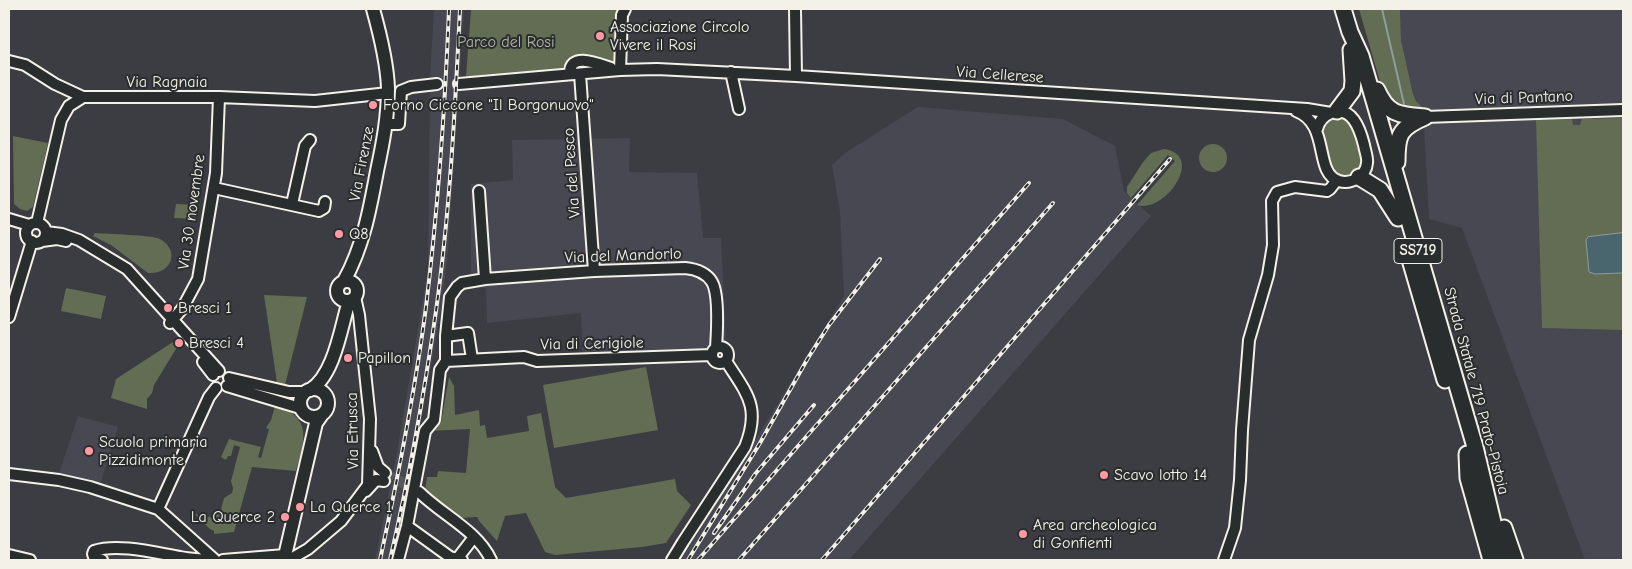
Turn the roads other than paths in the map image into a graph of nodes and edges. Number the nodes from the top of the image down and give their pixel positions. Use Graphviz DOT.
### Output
graph roads {
  1 [pos="373,9"];
  2 [pos="625,9"];
  3 [pos="794,9"];
  4 [pos="1344,10"];
  5 [pos="1356,53"];
  6 [pos="9,61"];
  7 [pos="620,70"];
  8 [pos="731,72"];
  9 [pos="575,74"];
  10 [pos="796,76"];
  11 [pos="438,84"];
  12 [pos="459,84"];
  13 [pos="388,90"];
  14 [pos="87,97"];
  15 [pos="219,97"];
  16 [pos="1289,108"];
  17 [pos="739,109"];
  18 [pos="1623,110"];
  19 [pos="1334,112"];
  20 [pos="1425,117"];
  21 [pos="387,124"];
  22 [pos="1316,129"];
  23 [pos="310,140"];
  24 [pos="1396,176"];
  25 [pos="1360,177"];
  26 [pos="1337,180"];
  27 [pos="214,188"];
  28 [pos="479,190"];
  29 [pos="325,202"];
  30 [pos="292,204"];
  31 [pos="1398,218"];
  32 [pos="9,219"];
  33 [pos="9,225"];
  34 [pos="35,233"];
  35 [pos="594,271"];
  36 [pos="485,279"];
  37 [pos="12,292"];
  38 [pos="349,292"];
  39 [pos="9,317"];
  40 [pos="172,321"];
  41 [pos="446,336"];
  42 [pos="717,350"];
  43 [pos="472,359"];
  44 [pos="446,361"];
  45 [pos="328,370"];
  46 [pos="216,373"];
  47 [pos="228,382"];
  48 [pos="216,388"];
  49 [pos="308,391"];
  50 [pos="328,401"];
  51 [pos="303,411"];
  52 [pos="321,416"];
  53 [pos="370,438"];
  54 [pos="1471,450"];
  55 [pos="310,452"];
  56 [pos="9,474"];
  57 [pos="418,495"];
  58 [pos="353,507"];
  59 [pos="158,509"];
  60 [pos="407,526"];
  61 [pos="474,537"];
  62 [pos="9,555"];
  63 [pos="286,558"];
  64 [pos="30,560"];
  65 [pos="102,560"];
  66 [pos="208,560"];
  67 [pos="215,560"];
  68 [pos="223,560"];
  69 [pos="398,560"];
  70 [pos="460,560"];
  71 [pos="492,560"];
  72 [pos="672,560"];
  73 [pos="1224,560"];
  74 [pos="1491,560"];
  75 [pos="1502,560"];
  76 [pos="1515,560"];
  1 -- 13 [label="main road, Via Firenze"];
  2 -- 7 [label="street"];
  3 -- 10 [label="street"];
  4 -- 5 [label="highway, Strada Statale 719 Prato-Pistoia / SS719"];
  5 -- 19 [label="highway"];
  5 -- 20 [label="highway"];
  5 -- 24 [label="highway, Strada Statale 719 Prato-Pistoia / SS719"];
  5 -- 31 [label="highway, Strada Statale 719 Prato-Pistoia / SS719"];
  6 -- 14 [label="street"];
  7 -- 8 [label="street, Via Cellerese"];
  7 -- 9 [label="street, Via Cellerese"];
  8 -- 10 [label="street, Via Cellerese"];
  8 -- 17 [label="street"];
  9 -- 12 [label="street, Via Cellerese"];
  9 -- 35 [label="street, Via del Pesco"];
  10 -- 16 [label="street, Via Cellerese"];
  11 -- 21 [label="street"];
  13 -- 15 [label="street, Via Ragnaia"];
  13 -- 21 [label="main road, Via Firenze"];
  14 -- 15 [label="street, Via Ragnaia"];
  14 -- 34 [label="street"];
  15 -- 27 [label="street, Via 30 novembre"];
  16 -- 19 [label="street"];
  16 -- 22 [label="street"];
  18 -- 20 [label="street, Via di Pantano"];
  19 -- 22 [label="street"];
  19 -- 25 [label="street"];
  20 -- 24 [label="highway"];
  21 -- 38 [label="main road, Via Firenze"];
  22 -- 26 [label="street"];
  23 -- 30 [label="street"];
  24 -- 54 [label="highway, Strada Statale 719 Prato-Pistoia / SS719"];
  25 -- 26 [label="street"];
  25 -- 31 [label="highway"];
  26 -- 73 [label="street"];
  27 -- 30 [label="street"];
  27 -- 40 [label="street, Via 30 novembre"];
  28 -- 36 [label="street"];
  29 -- 30 [label="street"];
  31 -- 54 [label="highway, Strada Statale 719 Prato-Pistoia / SS719"];
  32 -- 34 [label="street"];
  33 -- 34 [label="street"];
  34 -- 37 [label="street"];
  34 -- 40 [label="street"];
  35 -- 36 [label="street, Via del Mandorlo"];
  35 -- 42 [label="street, Via del Mandorlo"];
  36 -- 41 [label="street, Via del Mandorlo"];
  37 -- 39 [label="street"];
  38 -- 45 [label="main road, Via Firenze"];
  38 -- 53 [label="street, Via Etrusca"];
  40 -- 46 [label="street"];
  41 -- 43 [label="street"];
  41 -- 44 [label="street"];
  42 -- 43 [label="street, Via di Cerigiole"];
  42 -- 72 [label="street"];
  43 -- 44 [label="street, Via di Cerigiole"];
  44 -- 60 [label="street"];
  45 -- 49 [label="main road, Via Firenze"];
  45 -- 50 [label="main road, Via Firenze"];
  46 -- 47 [label="street"];
  46 -- 48 [label="street"];
  47 -- 48 [label="street"];
  47 -- 49 [label="street"];
  47 -- 51 [label="street"];
  48 -- 59 [label="street"];
  49 -- 50 [label="main road"];
  49 -- 51 [label="main road, Via Firenze"];
  50 -- 52 [label="main road, Via Firenze"];
  51 -- 52 [label="main road"];
  51 -- 55 [label="main road, Via Firenze"];
  52 -- 55 [label="main road, Via Firenze"];
  53 -- 58 [label="street, Via Etrusca"];
  53 -- 58 [label="street"];
  54 -- 74 [label="highway"];
  54 -- 75 [label="highway, Strada Statale 719 Prato-Pistoia / SS719"];
  54 -- 76 [label="highway"];
  55 -- 63 [label="main road, Via Firenze"];
  56 -- 59 [label="street"];
  57 -- 61 [label="street"];
  58 -- 63 [label="street, Via Etrusca"];
  59 -- 67 [label="street"];
  60 -- 69 [label="street"];
  60 -- 70 [label="street"];
  61 -- 70 [label="street"];
  61 -- 71 [label="street"];
  62 -- 64 [label="street"];
  63 -- 68 [label="street"];
  65 -- 66 [label="street"];
}
